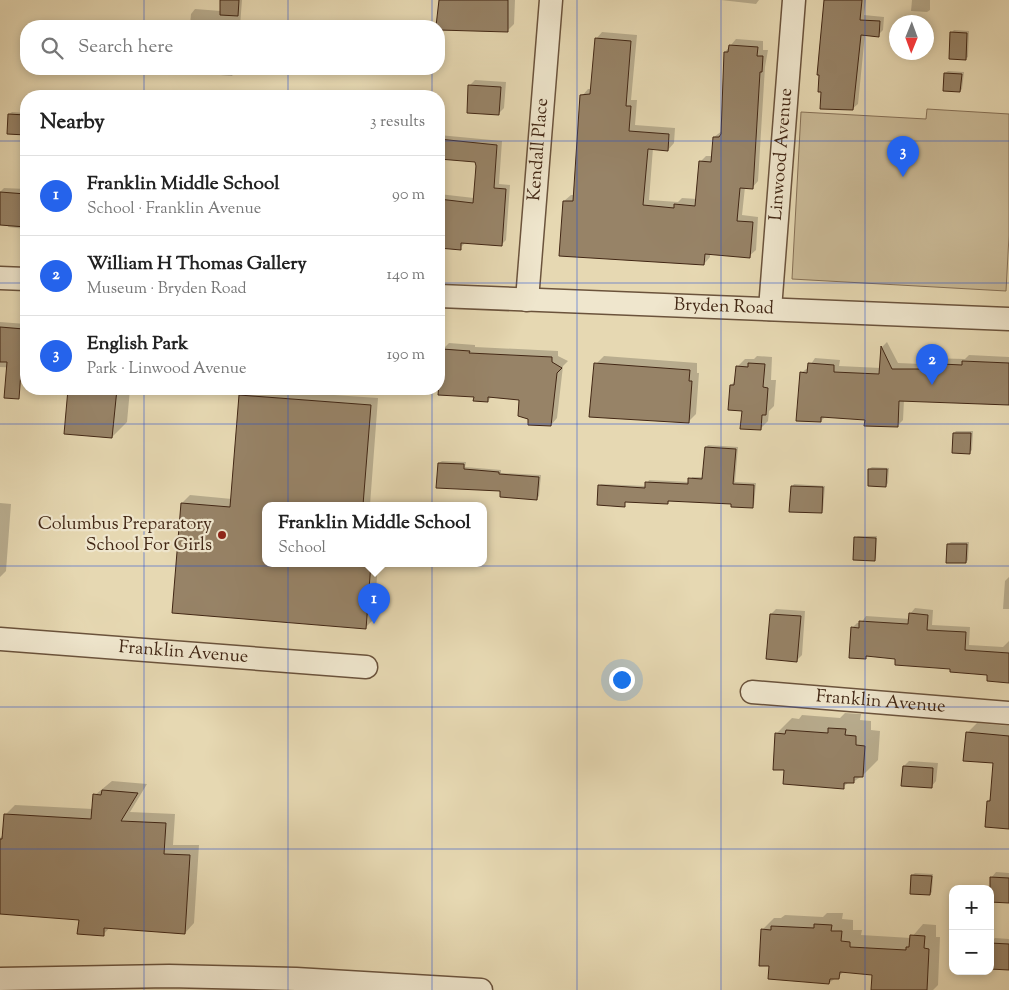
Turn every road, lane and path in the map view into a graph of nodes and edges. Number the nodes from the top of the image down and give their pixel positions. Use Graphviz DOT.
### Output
graph roads {
  1 [pos="552,0"];
  2 [pos="794,0"];
  3 [pos="0,278"];
  4 [pos="20,280"];
  5 [pos="445,296"];
  6 [pos="527,300"];
  7 [pos="770,310"];
  8 [pos="1009,319"];
  9 [pos="0,640"];
  10 [pos="366,666"];
  11 [pos="752,692"];
  12 [pos="1009,713"];
  13 [pos="0,979"];
  14 [pos="456,989"];
  15 [pos="481,990"];
  1 -- 6 [label="street, Kendall Place"];
  2 -- 7 [label="street, Linwood Avenue"];
  3 -- 4 [label="street"];
  5 -- 6 [label="street, Bryden Road"];
  6 -- 7 [label="street, Bryden Road"];
  7 -- 8 [label="street, Bryden Road"];
  9 -- 10 [label="street, Franklin Avenue"];
  11 -- 12 [label="street, Franklin Avenue"];
  13 -- 14 [label="street"];
  14 -- 15 [label="street"];
}
